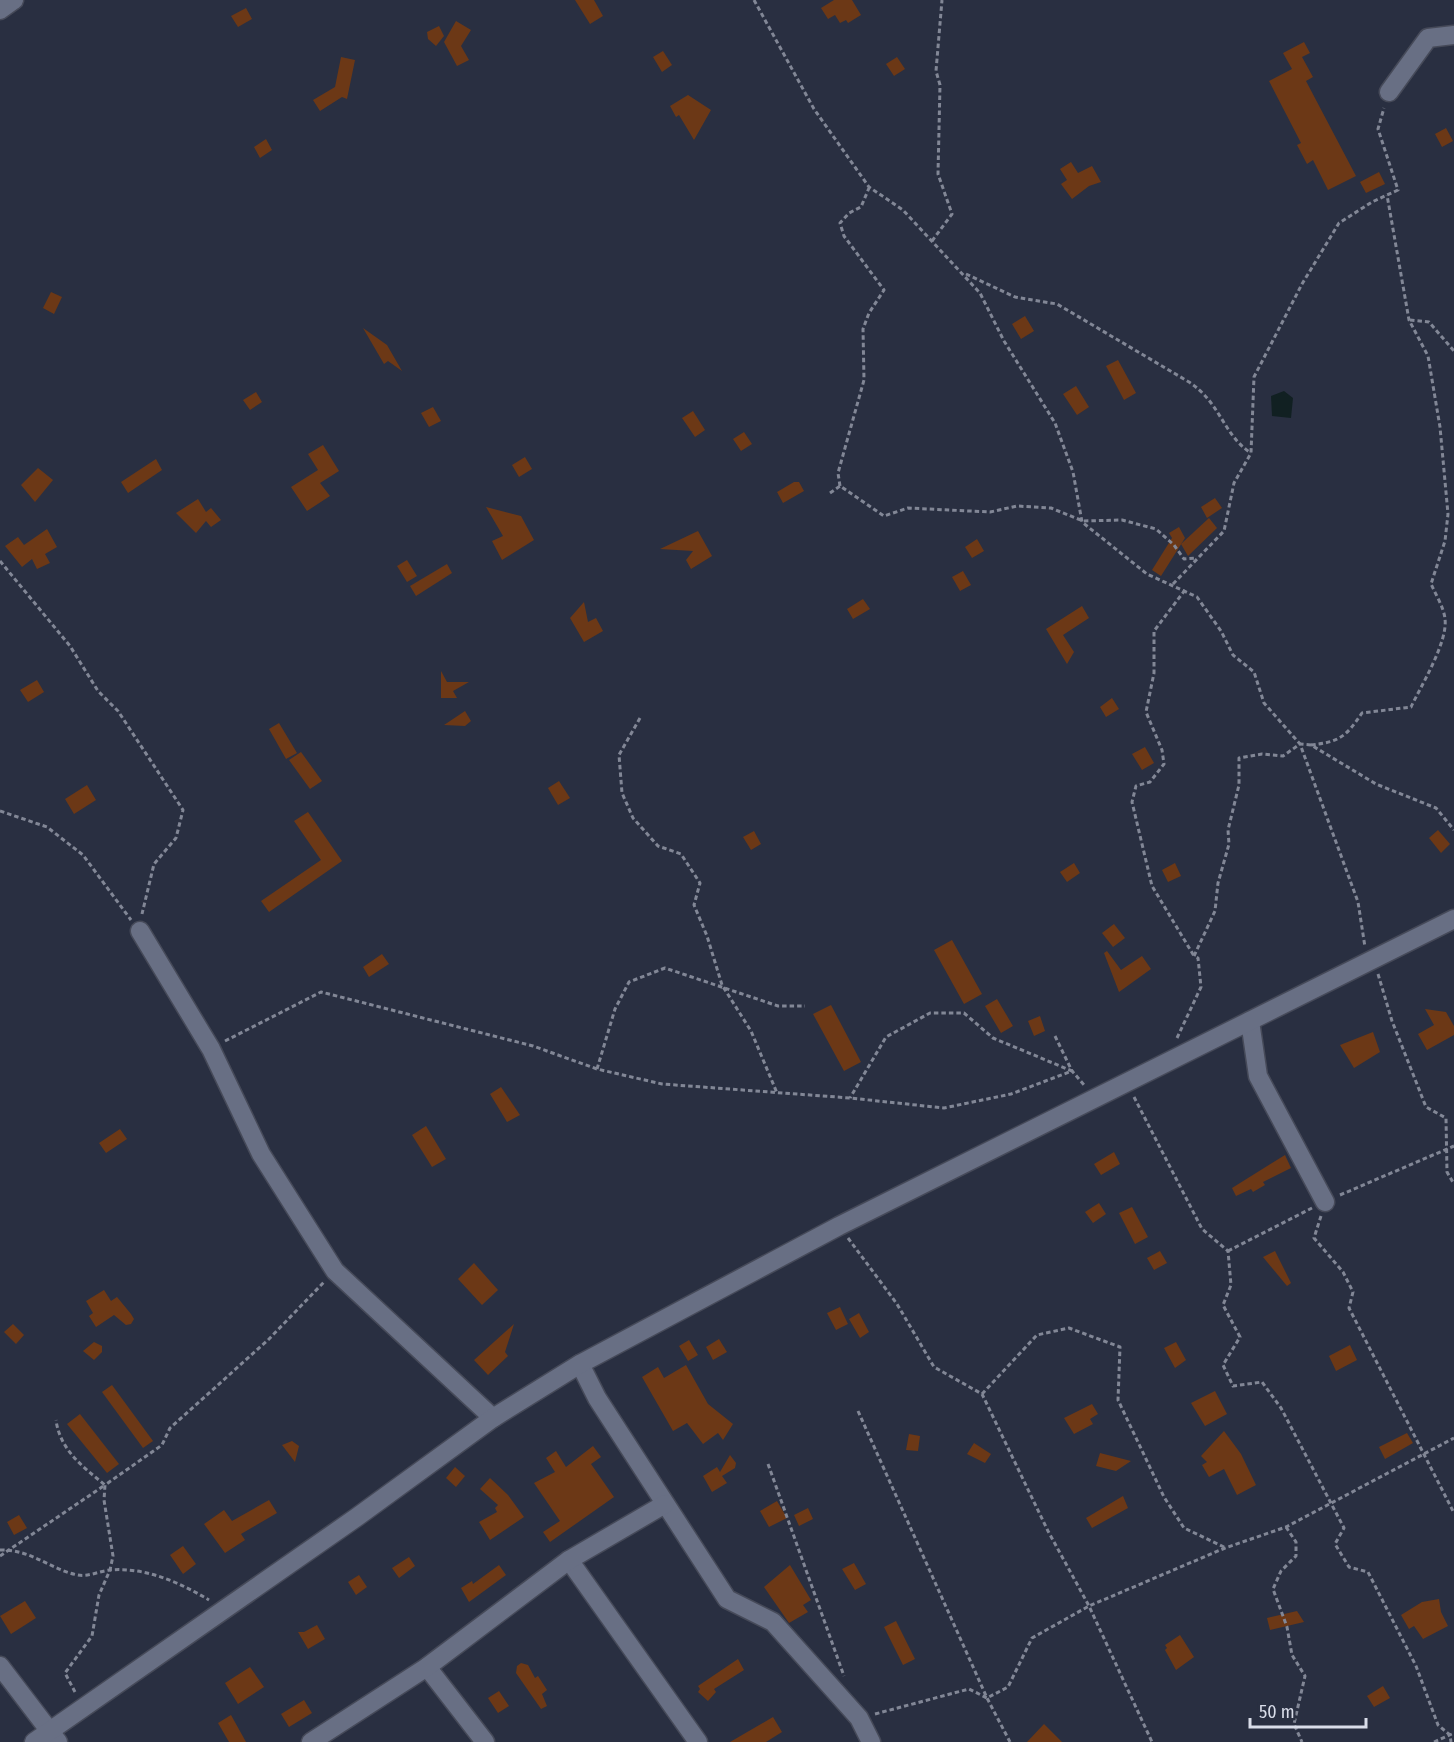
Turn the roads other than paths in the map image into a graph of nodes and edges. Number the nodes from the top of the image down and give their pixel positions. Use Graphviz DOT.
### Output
graph roads {
  1 [pos="14,0"];
  2 [pos="0,10"];
  3 [pos="1454,35"];
  4 [pos="1389,92"];
  5 [pos="1454,919"];
  6 [pos="140,931"];
  7 [pos="1250,1020"];
  8 [pos="1325,1202"];
  9 [pos="580,1364"];
  10 [pos="493,1418"];
  11 [pos="665,1504"];
  12 [pos="569,1560"];
  13 [pos="0,1666"];
  14 [pos="427,1667"];
  15 [pos="54,1737"];
  16 [pos="34,1742"];
  17 [pos="311,1742"];
  18 [pos="485,1742"];
  19 [pos="698,1742"];
  20 [pos="871,1742"];
  1 -- 2 [label="street"];
  3 -- 4 [label="street"];
  5 -- 7 [label="street"];
  6 -- 10 [label="street"];
  7 -- 8 [label="street"];
  7 -- 9 [label="street"];
  9 -- 10 [label="street"];
  9 -- 11 [label="street"];
  10 -- 15 [label="street"];
  11 -- 12 [label="street"];
  11 -- 20 [label="street"];
  12 -- 14 [label="street"];
  12 -- 19 [label="street"];
  13 -- 15 [label="street"];
  14 -- 17 [label="street"];
  14 -- 18 [label="street"];
  15 -- 16 [label="street"];
}
